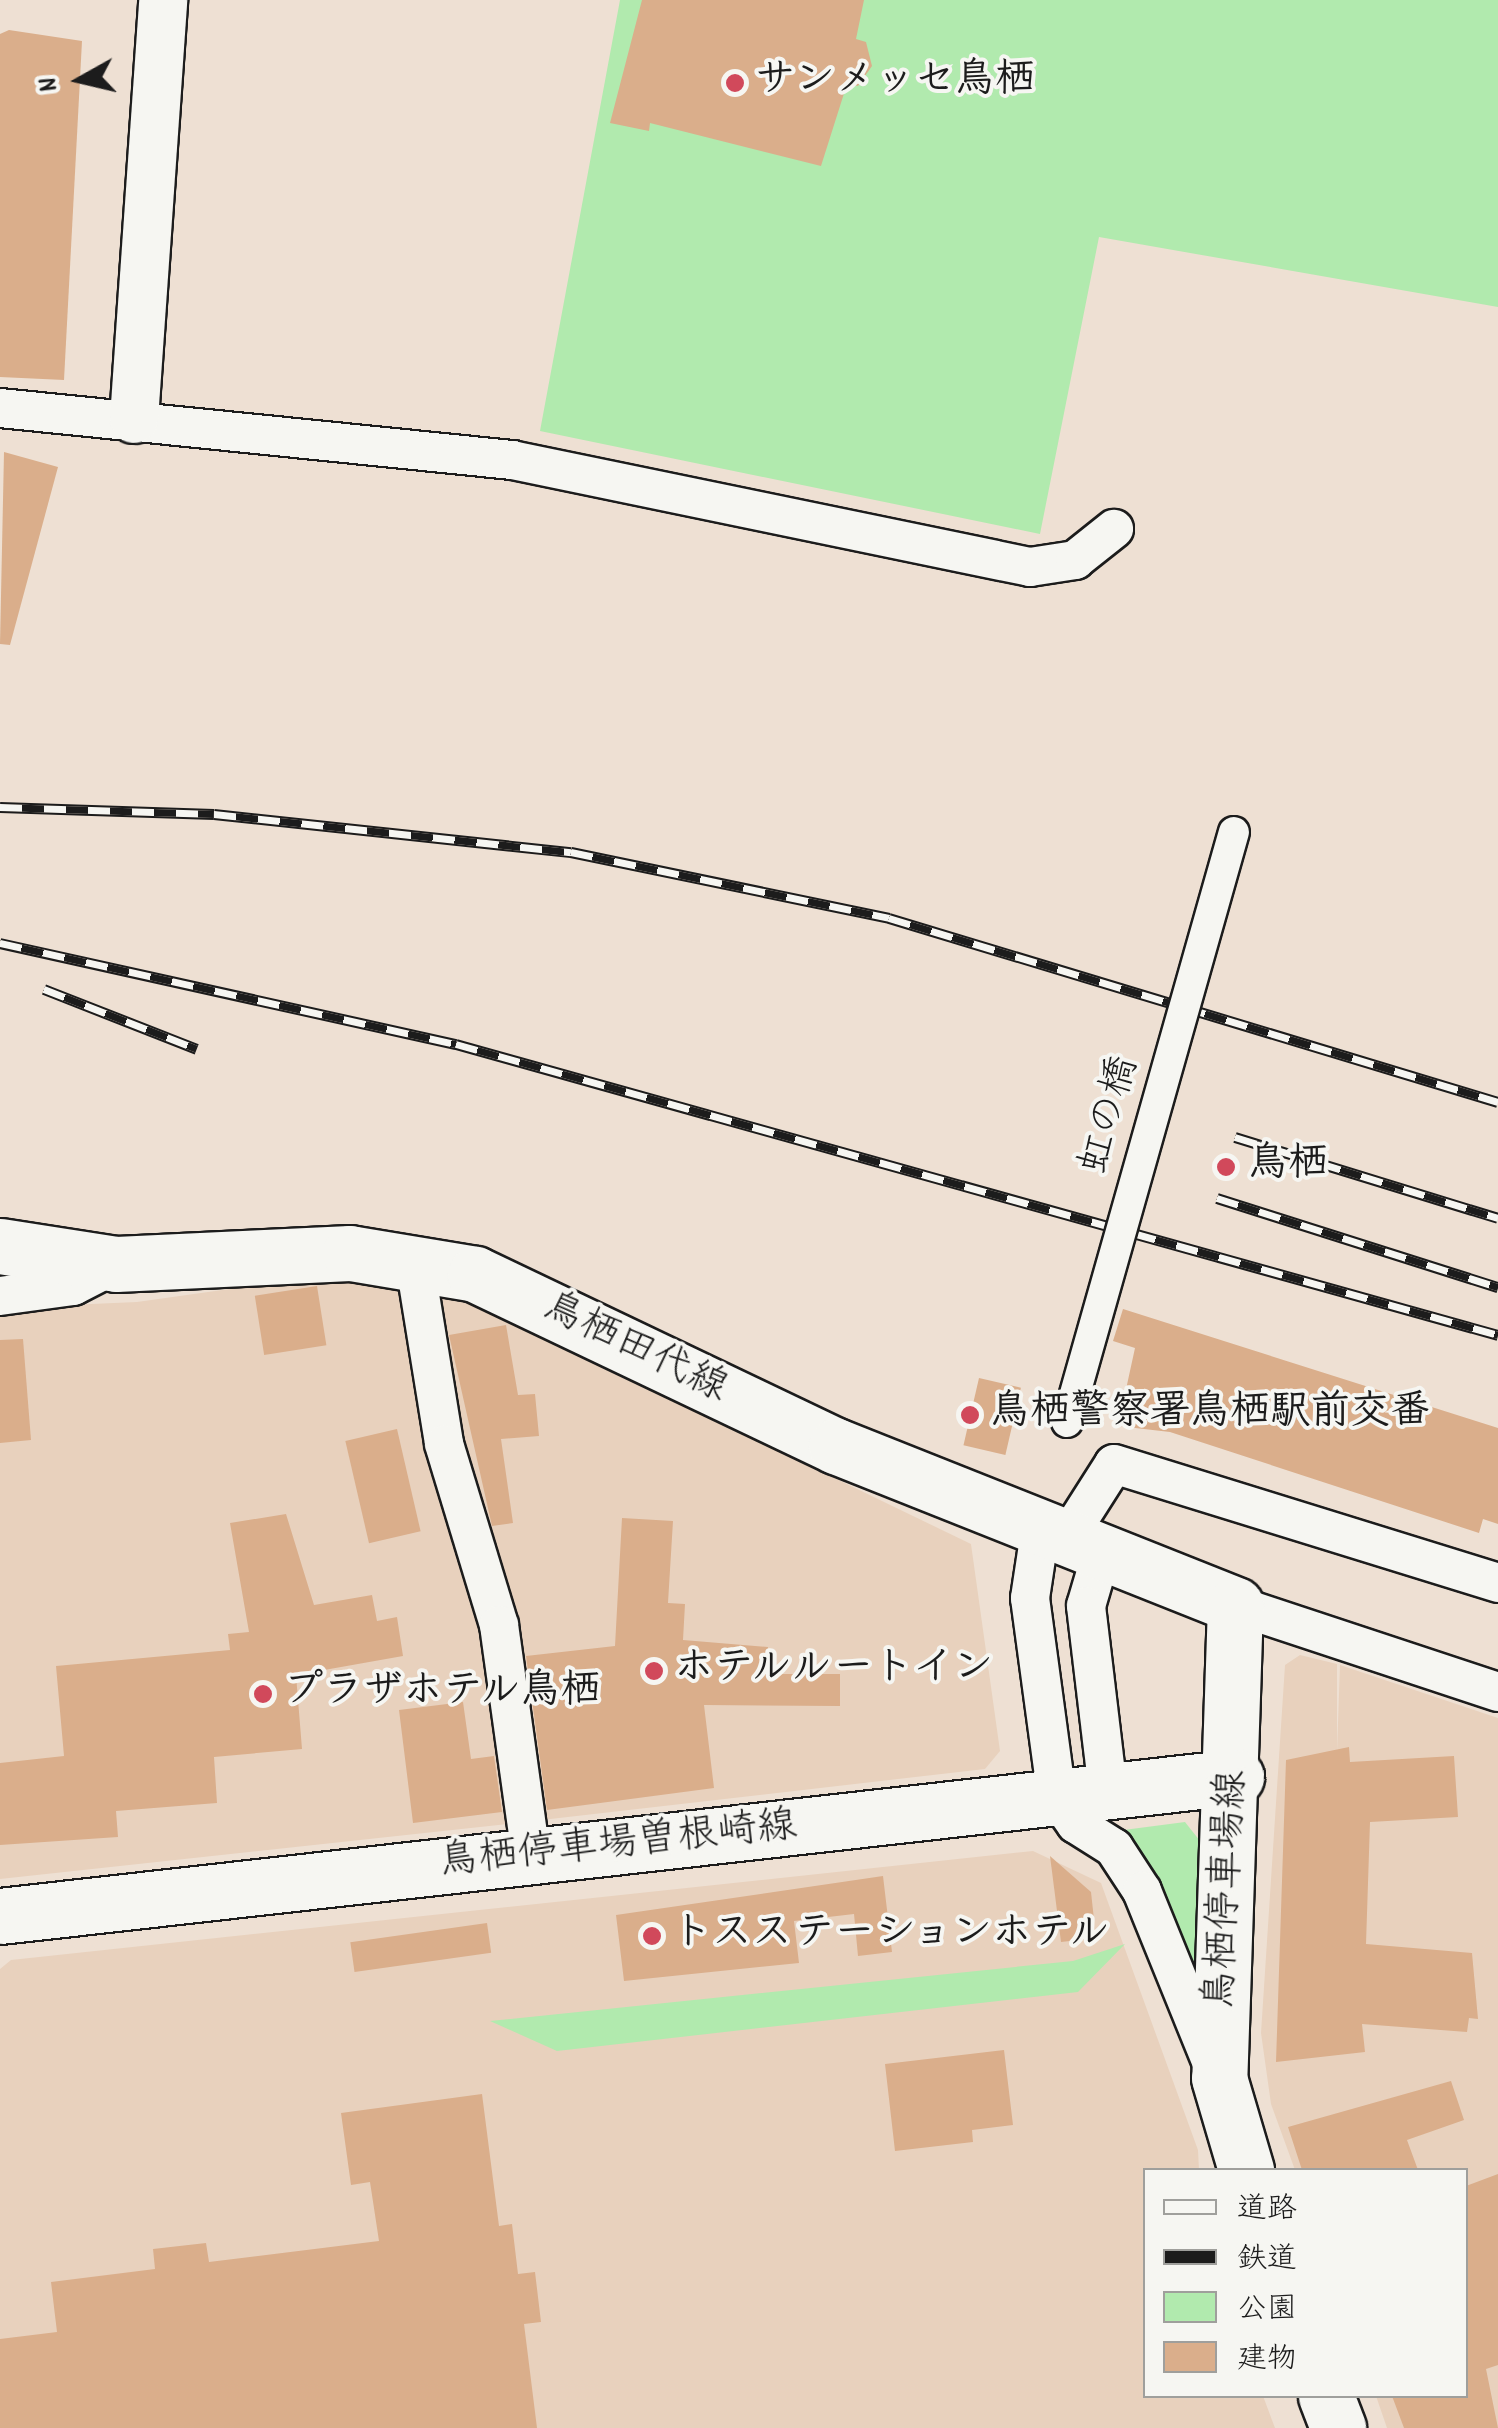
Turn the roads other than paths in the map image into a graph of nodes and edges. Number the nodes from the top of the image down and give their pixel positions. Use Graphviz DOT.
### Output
graph roads {
  1 [pos="163,0"];
  2 [pos="0,408"];
  3 [pos="134,419"];
  4 [pos="1114,529"];
  5 [pos="1234,832"];
  6 [pos="0,1246"];
  7 [pos="116,1264"];
  8 [pos="415,1264"];
  9 [pos="0,1296"];
  10 [pos="1067,1422"];
  11 [pos="1069,1543"];
  12 [pos="1498,1583"];
  13 [pos="1235,1605"];
  14 [pos="1498,1692"];
  15 [pos="1236,1777"];
  16 [pos="1083,1794"];
  17 [pos="531,1857"];
  18 [pos="0,1916"];
  19 [pos="1219,2078"];
  20 [pos="1245,2168"];
  21 [pos="1327,2398"];
  22 [pos="1338,2428"];
  1 -- 3 [label="street"];
  2 -- 3 [label="street"];
  3 -- 4 [label="street"];
  5 -- 10 [label="street, 虹の橋, bridge"];
  6 -- 7 [label="main road, 鳥栖田代線"];
  7 -- 8 [label="main road, 鳥栖田代線"];
  7 -- 9 [label="street"];
  8 -- 11 [label="main road, 鳥栖田代線"];
  8 -- 17 [label="street"];
  11 -- 12 [label="street"];
  11 -- 13 [label="main road, 鳥栖田代線"];
  11 -- 16 [label="street"];
  11 -- 16 [label="street"];
  13 -- 14 [label="street"];
  13 -- 15 [label="main road, 鳥栖停車場線"];
  15 -- 16 [label="main road, 鳥栖停車場曽根崎線"];
  15 -- 19 [label="main road, 鳥栖停車場線"];
  16 -- 17 [label="main road, 鳥栖停車場曽根崎線"];
  16 -- 19 [label="street"];
  17 -- 18 [label="main road, 鳥栖停車場曽根崎線"];
  19 -- 20 [label="main road, 鳥栖停車場線"];
  21 -- 22 [label="main road"];
}
